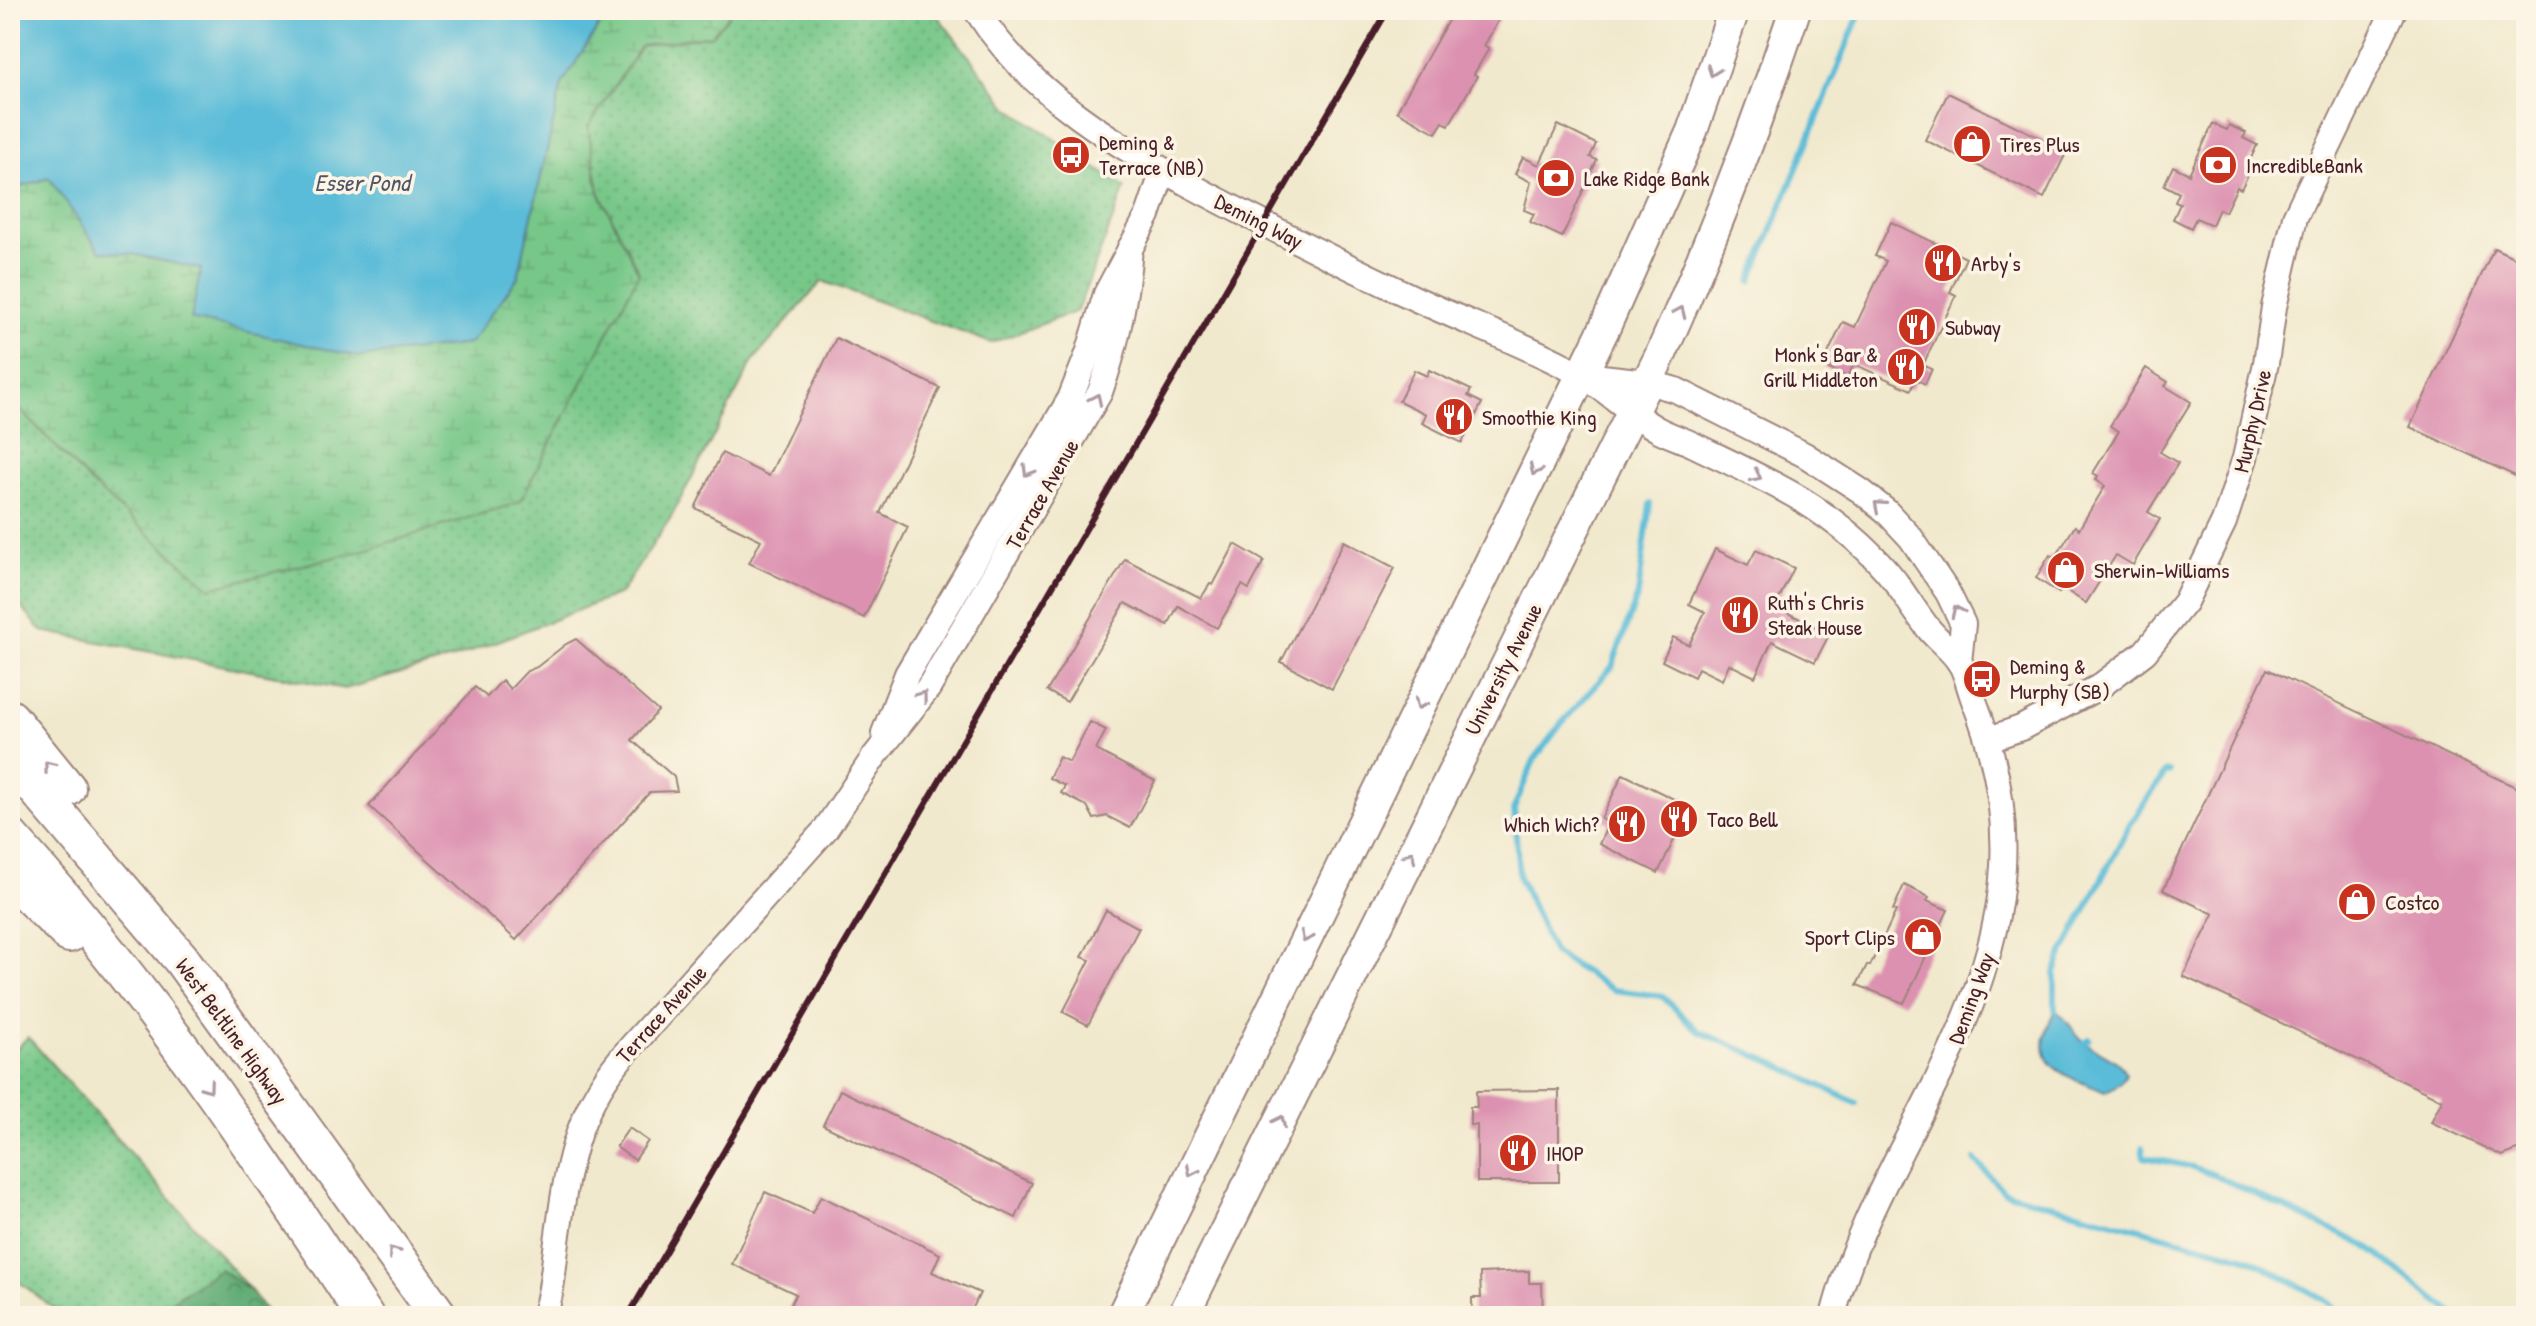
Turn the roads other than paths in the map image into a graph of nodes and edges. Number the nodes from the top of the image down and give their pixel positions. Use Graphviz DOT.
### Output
graph roads {
  1 [pos="976,10"];
  2 [pos="1734,10"];
  3 [pos="1795,10"];
  4 [pos="2394,10"];
  5 [pos="1163,171"];
  6 [pos="1581,375"];
  7 [pos="1647,382"];
  8 [pos="1632,411"];
  9 [pos="1959,662"];
  10 [pos="10,718"];
  11 [pos="1989,739"];
  12 [pos="10,758"];
  13 [pos="10,837"];
  14 [pos="10,877"];
  15 [pos="133,903"];
  16 [pos="162,1024"];
  17 [pos="365,1316"];
  18 [pos="439,1316"];
  19 [pos="544,1316"];
  20 [pos="1122,1316"];
  21 [pos="1183,1316"];
  22 [pos="1833,1316"];
  1 -- 5 [label="street, Deming Way"];
  2 -- 6 [label="main road, one-way"];
  7 -- 3 [label="main road, University Avenue, one-way"];
  4 -- 11 [label="street, Murphy Drive"];
  5 -- 6 [label="street, Deming Way"];
  5 -- 19 [label="street, Terrace Avenue"];
  6 -- 7 [label="street, Deming Way"];
  6 -- 8 [label="street, Deming Way"];
  6 -- 20 [label="main road, one-way"];
  7 -- 8 [label="main road, University Avenue"];
  9 -- 7 [label="street, Deming Way, one-way"];
  8 -- 9 [label="street, Deming Way, one-way"];
  21 -- 8 [label="main road, University Avenue, one-way"];
  9 -- 11 [label="street, Deming Way"];
  15 -- 10 [label="highway, one-way"];
  11 -- 22 [label="street, Deming Way"];
  12 -- 15 [label="highway, West Beltline Highway"];
  13 -- 16 [label="highway"];
  14 -- 16 [label="highway"];
  18 -- 15 [label="highway, West Beltline Highway, one-way"];
  16 -- 17 [label="highway, one-way"];
}
